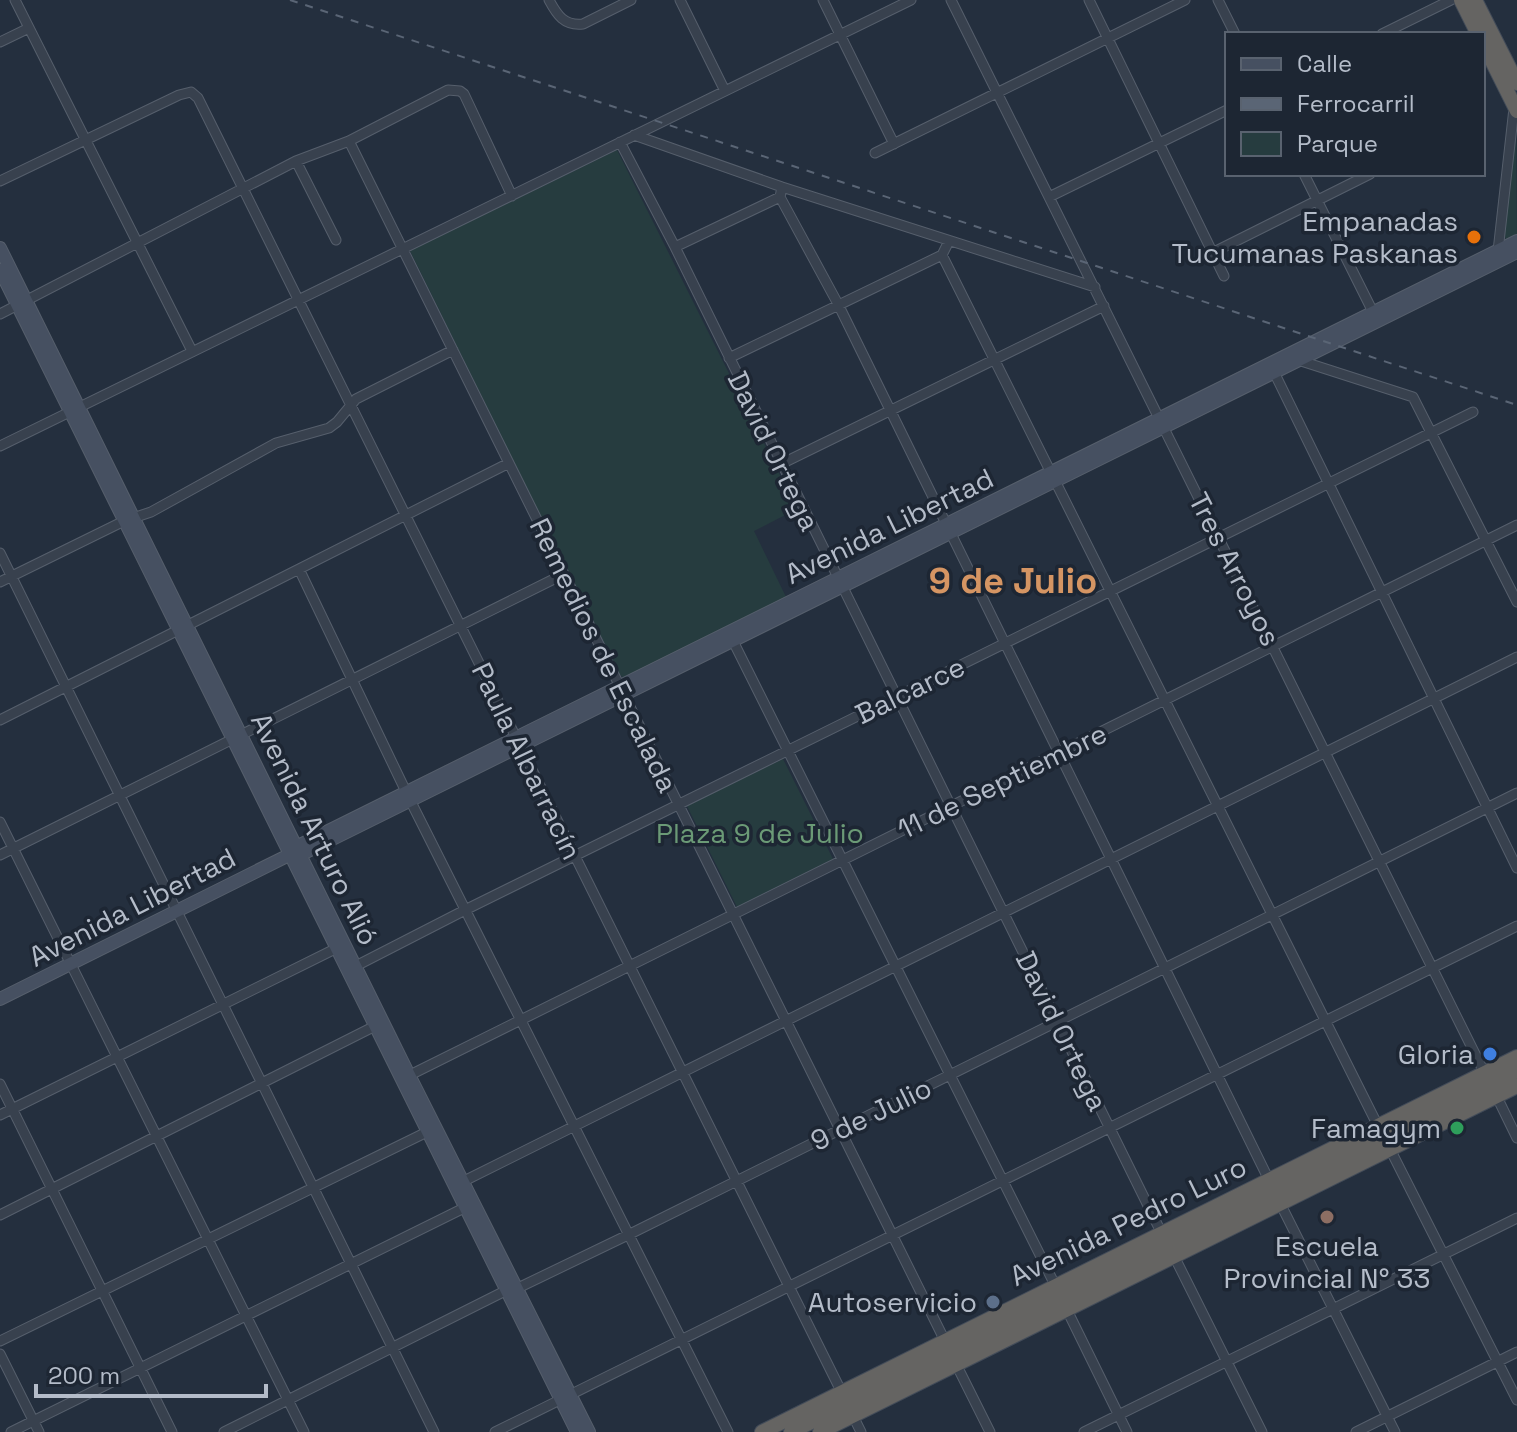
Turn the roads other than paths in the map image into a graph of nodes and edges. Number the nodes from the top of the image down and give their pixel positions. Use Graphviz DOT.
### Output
graph roads {
  1 [pos="15,0"];
  2 [pos="549,0"];
  3 [pos="631,0"];
  4 [pos="680,0"];
  5 [pos="823,0"];
  6 [pos="911,0"];
  7 [pos="951,0"];
  8 [pos="1089,0"];
  9 [pos="1185,0"];
  10 [pos="1218,0"];
  11 [pos="1451,0"];
  12 [pos="1461,0"];
  13 [pos="1475,0"];
  14 [pos="29,28"];
  15 [pos="1234,32"];
  16 [pos="1386,32"];
  17 [pos="1477,32"];
  18 [pos="840,35"];
  19 [pos="1108,38"];
  20 [pos="0,42"];
  21 [pos="1485,47"];
  22 [pos="1517,83"];
  23 [pos="725,91"];
  24 [pos="997,93"];
  25 [pos="1516,108"];
  26 [pos="1225,111"];
  27 [pos="634,135"];
  28 [pos="84,141"];
  29 [pos="349,141"];
  30 [pos="620,142"];
  31 [pos="1160,143"];
  32 [pos="894,144"];
  33 [pos="875,153"];
  34 [pos="296,161"];
  35 [pos="1305,176"];
  36 [pos="1366,176"];
  37 [pos="0,181"];
  38 [pos="244,188"];
  39 [pos="781,192"];
  40 [pos="512,196"];
  41 [pos="1049,197"];
  42 [pos="1318,200"];
  43 [pos="336,240"];
  44 [pos="949,241"];
  45 [pos="1517,241"];
  46 [pos="137,243"];
  47 [pos="675,247"];
  48 [pos="0,248"];
  49 [pos="403,248"];
  50 [pos="1498,251"];
  51 [pos="1517,252"];
  52 [pos="1212,253"];
  53 [pos="942,255"];
  54 [pos="0,270"];
  55 [pos="1224,276"];
  56 [pos="1095,287"];
  57 [pos="298,300"];
  58 [pos="22,303"];
  59 [pos="838,304"];
  60 [pos="1104,306"];
  61 [pos="0,314"];
  62 [pos="1375,318"];
  63 [pos="453,350"];
  64 [pos="192,351"];
  65 [pos="729,358"];
  66 [pos="996,360"];
  67 [pos="1298,360"];
  68 [pos="1272,368"];
  69 [pos="350,403"];
  70 [pos="75,409"];
  71 [pos="888,411"];
  72 [pos="1473,412"];
  73 [pos="1162,422"];
  74 [pos="1433,432"];
  75 [pos="0,446"];
  76 [pos="509,463"];
  77 [pos="781,464"];
  78 [pos="1053,476"];
  79 [pos="1328,483"];
  80 [pos="405,515"];
  81 [pos="129,519"];
  82 [pos="1517,525"];
  83 [pos="948,529"];
  84 [pos="1219,537"];
  85 [pos="1486,541"];
  86 [pos="0,553"];
  87 [pos="299,569"];
  88 [pos="564,574"];
  89 [pos="11,576"];
  90 [pos="0,582"];
  91 [pos="839,582"];
  92 [pos="1110,591"];
  93 [pos="1382,592"];
  94 [pos="1517,602"];
  95 [pos="460,626"];
  96 [pos="184,628"];
  97 [pos="731,636"];
  98 [pos="1005,643"];
  99 [pos="1274,647"];
  100 [pos="1517,657"];
  101 [pos="354,679"];
  102 [pos="66,686"];
  103 [pos="622,690"];
  104 [pos="896,697"];
  105 [pos="1434,698"];
  106 [pos="1165,701"];
  107 [pos="0,720"];
  108 [pos="237,737"];
  109 [pos="518,742"];
  110 [pos="787,750"];
  111 [pos="1326,752"];
  112 [pos="1059,754"];
  113 [pos="1517,793"];
  114 [pos="120,795"];
  115 [pos="408,796"];
  116 [pos="678,804"];
  117 [pos="950,806"];
  118 [pos="1217,806"];
  119 [pos="1488,808"];
  120 [pos="0,822"];
  121 [pos="13,848"];
  122 [pos="293,853"];
  123 [pos="0,855"];
  124 [pos="574,855"];
  125 [pos="1111,859"];
  126 [pos="842,860"];
  127 [pos="1381,861"];
  128 [pos="1517,868"];
  129 [pos="467,909"];
  130 [pos="177,911"];
  131 [pos="1003,912"];
  132 [pos="733,915"];
  133 [pos="1272,915"];
  134 [pos="1517,926"];
  135 [pos="341,946"];
  136 [pos="71,964"];
  137 [pos="895,966"];
  138 [pos="629,967"];
  139 [pos="352,968"];
  140 [pos="1165,968"];
  141 [pos="1434,969"];
  142 [pos="0,999"];
  143 [pos="223,1004"];
  144 [pos="521,1020"];
  145 [pos="786,1020"];
  146 [pos="1057,1021"];
  147 [pos="1325,1021"];
  148 [pos="379,1024"];
  149 [pos="117,1057"];
  150 [pos="1517,1057"];
  151 [pos="1517,1071"];
  152 [pos="682,1072"];
  153 [pos="1217,1074"];
  154 [pos="949,1075"];
  155 [pos="406,1077"];
  156 [pos="262,1082"];
  157 [pos="0,1084"];
  158 [pos="1491,1084"];
  159 [pos="1517,1086"];
  160 [pos="12,1109"];
  161 [pos="0,1115"];
  162 [pos="575,1125"];
  163 [pos="1378,1126"];
  164 [pos="1110,1127"];
  165 [pos="432,1130"];
  166 [pos="840,1130"];
  167 [pos="156,1136"];
  168 [pos="1517,1138"];
  169 [pos="1390,1149"];
  170 [pos="1003,1180"];
  171 [pos="1269,1180"];
  172 [pos="736,1181"];
  173 [pos="458,1183"];
  174 [pos="52,1188"];
  175 [pos="314,1188"];
  176 [pos="1280,1203"];
  177 [pos="469,1205"];
  178 [pos="0,1215"];
  179 [pos="1517,1218"];
  180 [pos="630,1234"];
  181 [pos="1162,1234"];
  182 [pos="892,1235"];
  183 [pos="208,1239"];
  184 [pos="1444,1254"];
  185 [pos="1174,1256"];
  186 [pos="351,1263"];
  187 [pos="789,1286"];
  188 [pos="512,1289"];
  189 [pos="102,1291"];
  190 [pos="1061,1298"];
  191 [pos="1334,1309"];
  192 [pos="246,1316"];
  193 [pos="683,1339"];
  194 [pos="0,1341"];
  195 [pos="945,1341"];
  196 [pos="392,1349"];
  197 [pos="1517,1352"];
  198 [pos="0,1354"];
  199 [pos="1227,1362"];
  200 [pos="1497,1362"];
  201 [pos="956,1364"];
  202 [pos="140,1368"];
  203 [pos="566,1397"];
  204 [pos="288,1400"];
  205 [pos="1517,1400"];
  206 [pos="847,1404"];
  207 [pos="1118,1415"];
  208 [pos="1388,1416"];
  209 [pos="33,1421"];
  210 [pos="11,1432"];
  211 [pos="39,1432"];
  212 [pos="172,1432"];
  213 [pos="224,1432"];
  214 [pos="304,1432"];
  215 [pos="434,1432"];
  216 [pos="495,1432"];
  217 [pos="577,1432"];
  218 [pos="589,1432"];
  219 [pos="728,1432"];
  220 [pos="762,1432"];
  221 [pos="791,1432"];
  222 [pos="820,1432"];
  223 [pos="861,1432"];
  224 [pos="990,1432"];
  225 [pos="1084,1432"];
  226 [pos="1127,1432"];
  227 [pos="1262,1432"];
  228 [pos="1356,1432"];
  229 [pos="1395,1432"];
  1 -- 14 [label="street"];
  2 -- 3 [label="street"];
  4 -- 23 [label="street"];
  5 -- 18 [label="street"];
  6 -- 18 [label="street"];
  7 -- 24 [label="street, Tres Arroyos"];
  8 -- 19 [label="street"];
  9 -- 19 [label="street"];
  10 -- 15 [label="street"];
  11 -- 16 [label="street"];
  12 -- 17 [label="highway"];
  13 -- 22 [label="highway"];
  14 -- 20 [label="street"];
  14 -- 28 [label="street"];
  18 -- 23 [label="street"];
  18 -- 32 [label="street"];
  19 -- 24 [label="street"];
  19 -- 31 [label="street"];
  21 -- 25 [label="highway"];
  23 -- 27 [label="street"];
  24 -- 32 [label="street"];
  24 -- 41 [label="street, Tres Arroyos"];
  25 -- 50 [label="street"];
  26 -- 31 [label="street"];
  27 -- 30 [label="street"];
  27 -- 39 [label="street"];
  28 -- 37 [label="street"];
  28 -- 38 [label="street, Paula Albarracín"];
  28 -- 46 [label="street"];
  29 -- 34 [label="street"];
  29 -- 40 [label="street"];
  29 -- 49 [label="street, Remedios de Escalada"];
  30 -- 40 [label="street"];
  30 -- 47 [label="street, David Ortega"];
  31 -- 41 [label="street"];
  31 -- 52 [label="street"];
  32 -- 33 [label="street"];
  34 -- 38 [label="street"];
  34 -- 43 [label="street"];
  35 -- 42 [label="street"];
  36 -- 42 [label="street"];
  38 -- 46 [label="street"];
  38 -- 57 [label="street, Paula Albarracín"];
  39 -- 44 [label="street"];
  39 -- 47 [label="street"];
  39 -- 59 [label="street"];
  40 -- 49 [label="street"];
  41 -- 56 [label="street, Tres Arroyos"];
  42 -- 52 [label="street"];
  42 -- 62 [label="street"];
  44 -- 53 [label="street"];
  44 -- 56 [label="street"];
  45 -- 50 [label="main road, Avenida Libertad"];
  46 -- 58 [label="street"];
  46 -- 64 [label="street"];
  47 -- 65 [label="street, David Ortega"];
  48 -- 58 [label="main road, Avenida Arturo Alió"];
  49 -- 57 [label="street"];
  49 -- 63 [label="street, Remedios de Escalada"];
  50 -- 62 [label="main road, Avenida Libertad"];
  51 -- 62 [label="main road, Avenida Libertad"];
  52 -- 55 [label="street"];
  53 -- 59 [label="street"];
  53 -- 66 [label="street"];
  54 -- 58 [label="main road, Avenida Arturo Alió"];
  56 -- 60 [label="street, Tres Arroyos"];
  57 -- 64 [label="street"];
  57 -- 69 [label="street, Paula Albarracín"];
  58 -- 61 [label="street"];
  58 -- 70 [label="main road, Avenida Arturo Alió"];
  59 -- 65 [label="street"];
  59 -- 71 [label="street"];
  60 -- 66 [label="street"];
  60 -- 73 [label="street, Tres Arroyos"];
  62 -- 67 [label="main road, Avenida Libertad"];
  62 -- 68 [label="main road, Avenida Libertad"];
  63 -- 69 [label="street"];
  63 -- 76 [label="street, Remedios de Escalada"];
  64 -- 70 [label="street"];
  65 -- 77 [label="street, David Ortega"];
  66 -- 71 [label="street"];
  66 -- 78 [label="street"];
  67 -- 68 [label="main road, Avenida Libertad"];
  67 -- 74 [label="street"];
  68 -- 73 [label="main road, Avenida Libertad"];
  68 -- 79 [label="street"];
  69 -- 80 [label="street, Paula Albarracín"];
  69 -- 81 [label="street"];
  70 -- 75 [label="street"];
  70 -- 81 [label="main road, Avenida Arturo Alió"];
  71 -- 77 [label="street"];
  71 -- 83 [label="street"];
  72 -- 74 [label="street, Balcarce"];
  73 -- 78 [label="main road, Avenida Libertad"];
  73 -- 84 [label="street, Tres Arroyos"];
  74 -- 79 [label="street, Balcarce"];
  74 -- 85 [label="street"];
  76 -- 80 [label="street"];
  76 -- 88 [label="street, Remedios de Escalada"];
  77 -- 91 [label="street, David Ortega"];
  78 -- 83 [label="main road, Avenida Libertad"];
  78 -- 92 [label="street"];
  79 -- 84 [label="street, Balcarce"];
  79 -- 93 [label="street"];
  80 -- 87 [label="street"];
  80 -- 95 [label="street, Paula Albarracín"];
  81 -- 89 [label="street"];
  81 -- 96 [label="main road, Avenida Arturo Alió"];
  82 -- 85 [label="street, 11 de Septiembre"];
  83 -- 91 [label="main road, Avenida Libertad"];
  83 -- 98 [label="street"];
  84 -- 92 [label="street, Balcarce"];
  84 -- 99 [label="street, Tres Arroyos"];
  85 -- 93 [label="street, 11 de Septiembre"];
  85 -- 94 [label="street"];
  86 -- 89 [label="street"];
  87 -- 96 [label="street"];
  87 -- 101 [label="street"];
  88 -- 95 [label="street"];
  88 -- 103 [label="street, Remedios de Escalada"];
  89 -- 90 [label="street"];
  89 -- 102 [label="street"];
  91 -- 97 [label="main road, Avenida Libertad"];
  91 -- 104 [label="street, David Ortega"];
  92 -- 98 [label="street, Balcarce"];
  92 -- 106 [label="street"];
  93 -- 99 [label="street, 11 de Septiembre"];
  93 -- 105 [label="street"];
  95 -- 101 [label="street"];
  95 -- 109 [label="street, Paula Albarracín"];
  96 -- 102 [label="street"];
  96 -- 108 [label="main road, Avenida Arturo Alió"];
  97 -- 103 [label="main road, Avenida Libertad"];
  97 -- 110 [label="street"];
  98 -- 104 [label="street, Balcarce"];
  98 -- 112 [label="street"];
  99 -- 106 [label="street, 11 de Septiembre"];
  99 -- 111 [label="street, Tres Arroyos"];
  100 -- 105 [label="street"];
  101 -- 108 [label="street"];
  101 -- 115 [label="street"];
  102 -- 107 [label="street"];
  102 -- 114 [label="street"];
  103 -- 109 [label="main road, Avenida Libertad"];
  103 -- 116 [label="street, Remedios de Escalada"];
  104 -- 110 [label="street, Balcarce"];
  104 -- 117 [label="street, David Ortega"];
  105 -- 111 [label="street"];
  105 -- 119 [label="street"];
  106 -- 112 [label="street, 11 de Septiembre"];
  106 -- 118 [label="street"];
  108 -- 114 [label="street"];
  108 -- 122 [label="main road, Avenida Arturo Alió"];
  109 -- 115 [label="main road, Avenida Libertad"];
  109 -- 124 [label="street, Paula Albarracín"];
  110 -- 116 [label="street, Balcarce"];
  110 -- 126 [label="street"];
  111 -- 118 [label="street"];
  111 -- 127 [label="street, Tres Arroyos"];
  112 -- 117 [label="street, 11 de Septiembre"];
  112 -- 125 [label="street"];
  113 -- 119 [label="street, 9 de Julio"];
  114 -- 121 [label="street"];
  114 -- 130 [label="street"];
  115 -- 122 [label="main road, Avenida Libertad"];
  115 -- 129 [label="street"];
  116 -- 124 [label="street, Balcarce"];
  116 -- 132 [label="street, Remedios de Escalada"];
  117 -- 126 [label="street, 11 de Septiembre"];
  117 -- 131 [label="street, David Ortega"];
  118 -- 125 [label="street"];
  118 -- 133 [label="street"];
  119 -- 127 [label="street, 9 de Julio"];
  119 -- 128 [label="street"];
  120 -- 121 [label="street"];
  121 -- 123 [label="street"];
  121 -- 136 [label="street"];
  122 -- 130 [label="main road, Avenida Libertad"];
  122 -- 135 [label="main road, Avenida Arturo Alió"];
  124 -- 129 [label="street, Balcarce"];
  124 -- 138 [label="street, Paula Albarracín"];
  125 -- 131 [label="street"];
  125 -- 140 [label="street"];
  126 -- 132 [label="street, 11 de Septiembre"];
  126 -- 137 [label="street"];
  127 -- 133 [label="street, 9 de Julio"];
  127 -- 141 [label="street, Tres Arroyos"];
  129 -- 139 [label="street, Balcarce"];
  129 -- 144 [label="street"];
  130 -- 136 [label="main road, Avenida Libertad"];
  130 -- 143 [label="street"];
  131 -- 137 [label="street"];
  131 -- 146 [label="street, David Ortega"];
  132 -- 138 [label="street, 11 de Septiembre"];
  132 -- 145 [label="street, Remedios de Escalada"];
  133 -- 140 [label="street, 9 de Julio"];
  133 -- 147 [label="street"];
  134 -- 141 [label="street"];
  135 -- 139 [label="main road, Avenida Arturo Alió"];
  135 -- 143 [label="street"];
  136 -- 142 [label="main road, Avenida Libertad"];
  136 -- 149 [label="street"];
  137 -- 145 [label="street"];
  137 -- 154 [label="street"];
  138 -- 144 [label="street, 11 de Septiembre"];
  138 -- 152 [label="street, Paula Albarracín"];
  139 -- 148 [label="main road, Avenida Arturo Alió"];
  140 -- 146 [label="street, 9 de Julio"];
  140 -- 153 [label="street"];
  141 -- 147 [label="street"];
  141 -- 158 [label="street, Tres Arroyos"];
  143 -- 149 [label="street"];
  143 -- 156 [label="street"];
  144 -- 155 [label="street, 11 de Septiembre"];
  144 -- 162 [label="street"];
  145 -- 152 [label="street"];
  145 -- 166 [label="street, Remedios de Escalada"];
  146 -- 154 [label="street, 9 de Julio"];
  146 -- 164 [label="street, David Ortega"];
  147 -- 153 [label="street"];
  147 -- 163 [label="street"];
  148 -- 155 [label="main road, Avenida Arturo Alió"];
  148 -- 156 [label="street"];
  149 -- 160 [label="street"];
  149 -- 167 [label="street"];
  150 -- 158 [label="highway, Avenida Pedro Luro"];
  151 -- 158 [label="highway, Avenida Pedro Luro"];
  152 -- 162 [label="street"];
  152 -- 172 [label="street, Paula Albarracín"];
  153 -- 164 [label="street"];
  153 -- 171 [label="street"];
  154 -- 166 [label="street, 9 de Julio"];
  154 -- 170 [label="street"];
  155 -- 165 [label="main road, Avenida Arturo Alió"];
  156 -- 167 [label="street"];
  156 -- 175 [label="street"];
  157 -- 160 [label="street"];
  158 -- 159 [label="highway, Avenida Pedro Luro"];
  158 -- 163 [label="highway, Avenida Pedro Luro"];
  158 -- 168 [label="street, Tres Arroyos"];
  158 -- 169 [label="highway, Avenida Pedro Luro"];
  158 -- 190 [label="highway, Avenida Pedro Luro"];
  160 -- 161 [label="street"];
  160 -- 174 [label="street"];
  162 -- 173 [label="street"];
  162 -- 180 [label="street"];
  163 -- 171 [label="highway, Avenida Pedro Luro"];
  164 -- 170 [label="street"];
  164 -- 181 [label="street, David Ortega"];
  165 -- 173 [label="main road, Avenida Arturo Alió"];
  165 -- 175 [label="street"];
  166 -- 172 [label="street, 9 de Julio"];
  166 -- 182 [label="street, Remedios de Escalada"];
  167 -- 174 [label="street"];
  167 -- 183 [label="street"];
  169 -- 176 [label="highway, Avenida Pedro Luro"];
  169 -- 184 [label="street"];
  170 -- 182 [label="street"];
  170 -- 190 [label="street"];
  171 -- 181 [label="highway, Avenida Pedro Luro"];
  172 -- 180 [label="street, 9 de Julio"];
  172 -- 187 [label="street, Paula Albarracín"];
  173 -- 177 [label="main road, Avenida Arturo Alió"];
  174 -- 178 [label="street"];
  174 -- 189 [label="street"];
  175 -- 183 [label="street"];
  175 -- 186 [label="street"];
  176 -- 185 [label="highway, Avenida Pedro Luro"];
  176 -- 191 [label="street"];
  177 -- 186 [label="street"];
  177 -- 188 [label="main road, Avenida Arturo Alió"];
  179 -- 184 [label="street"];
  180 -- 188 [label="street, 9 de Julio"];
  180 -- 193 [label="street"];
  181 -- 190 [label="highway, Avenida Pedro Luro"];
  182 -- 187 [label="street"];
  182 -- 195 [label="street, Remedios de Escalada"];
  183 -- 189 [label="street"];
  183 -- 192 [label="street"];
  184 -- 191 [label="street"];
  184 -- 200 [label="street"];
  185 -- 190 [label="highway, Avenida Pedro Luro"];
  185 -- 199 [label="street"];
  186 -- 192 [label="street"];
  186 -- 196 [label="street"];
  187 -- 193 [label="street"];
  187 -- 206 [label="street, Paula Albarracín"];
  188 -- 196 [label="street, 9 de Julio"];
  188 -- 203 [label="main road, Avenida Arturo Alió"];
  189 -- 194 [label="street"];
  189 -- 202 [label="street"];
  190 -- 195 [label="highway, Avenida Pedro Luro"];
  190 -- 201 [label="highway, Avenida Pedro Luro"];
  190 -- 206 [label="highway, Avenida Pedro Luro"];
  190 -- 207 [label="street"];
  191 -- 199 [label="street"];
  191 -- 208 [label="street"];
  192 -- 202 [label="street"];
  192 -- 204 [label="street"];
  193 -- 203 [label="street"];
  193 -- 219 [label="street"];
  195 -- 206 [label="highway, Avenida Pedro Luro"];
  196 -- 204 [label="street, 9 de Julio"];
  196 -- 215 [label="street"];
  197 -- 200 [label="street"];
  198 -- 209 [label="street"];
  199 -- 207 [label="street"];
  199 -- 227 [label="street"];
  200 -- 205 [label="street"];
  200 -- 208 [label="street"];
  201 -- 206 [label="highway, Avenida Pedro Luro"];
  201 -- 224 [label="street"];
  202 -- 209 [label="street"];
  202 -- 212 [label="street"];
  203 -- 216 [label="street"];
  203 -- 217 [label="main road, Avenida Arturo Alió"];
  203 -- 218 [label="main road, Avenida Arturo Alió"];
  204 -- 213 [label="street, 9 de Julio"];
  204 -- 214 [label="street"];
  206 -- 220 [label="highway, Avenida Pedro Luro"];
  206 -- 221 [label="highway, Avenida Pedro Luro"];
  206 -- 222 [label="highway, Avenida Pedro Luro"];
  206 -- 223 [label="street, Paula Albarracín"];
  207 -- 225 [label="street"];
  207 -- 226 [label="street"];
  208 -- 228 [label="street"];
  208 -- 229 [label="street"];
  209 -- 210 [label="street"];
  209 -- 211 [label="street"];
}
